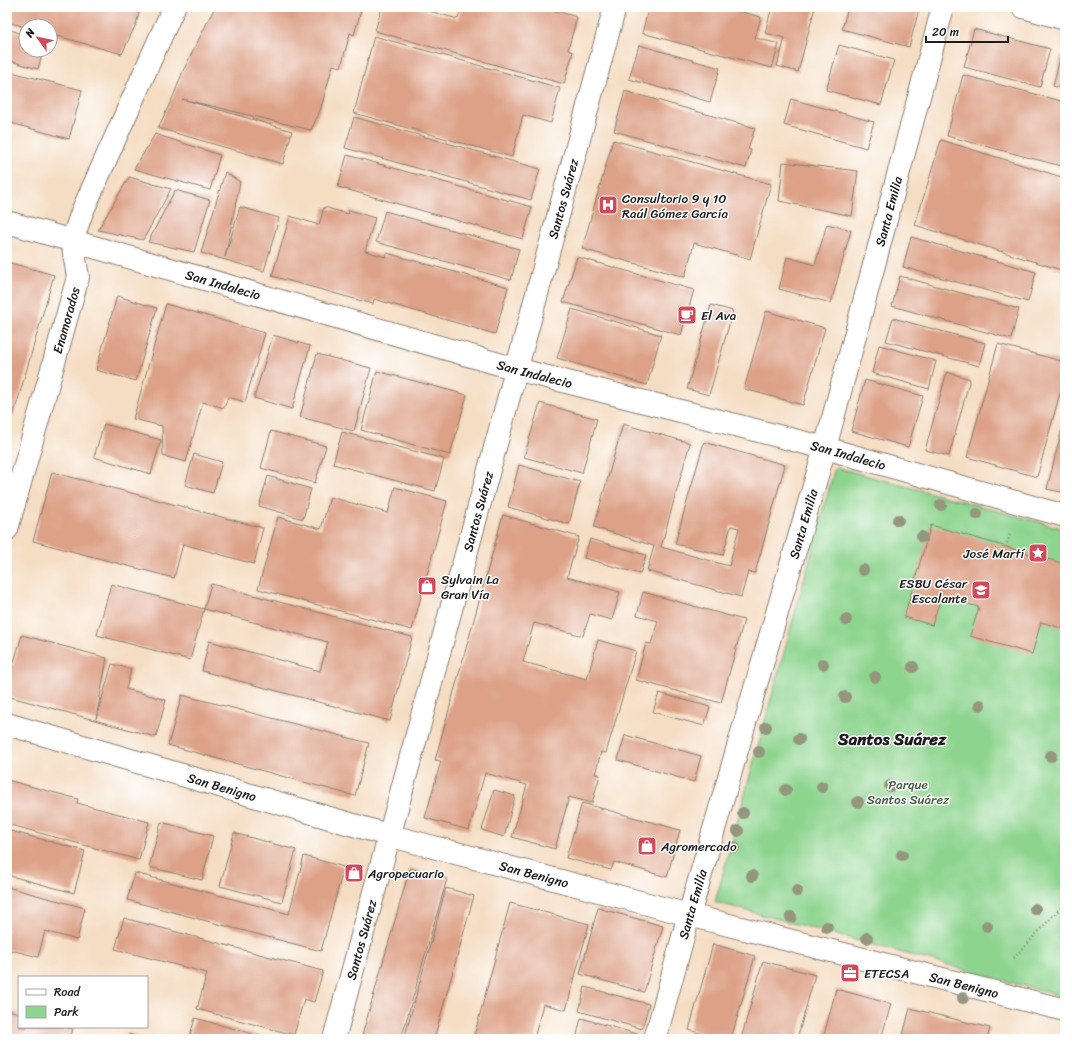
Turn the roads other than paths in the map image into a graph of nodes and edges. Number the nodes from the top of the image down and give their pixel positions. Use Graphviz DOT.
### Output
graph roads {
  1 [pos="174,7"];
  2 [pos="615,7"];
  3 [pos="943,7"];
  4 [pos="1023,7"];
  5 [pos="1065,19"];
  6 [pos="7,222"];
  7 [pos="72,241"];
  8 [pos="516,369"];
  9 [pos="824,448"];
  10 [pos="1065,516"];
  11 [pos="8,522"];
  12 [pos="7,724"];
  13 [pos="388,835"];
  14 [pos="689,915"];
  15 [pos="1065,1010"];
  16 [pos="334,1039"];
  17 [pos="655,1039"];
  1 -- 7 [label="street, Enamorados"];
  2 -- 8 [label="street, Santos Suárez"];
  3 -- 9 [label="street, Santa Emilia"];
  4 -- 5 [label="street"];
  6 -- 7 [label="street, San Indalecio"];
  7 -- 8 [label="street, San Indalecio"];
  7 -- 11 [label="street, Enamorados"];
  8 -- 9 [label="street, San Indalecio"];
  8 -- 13 [label="street, Santos Suárez"];
  9 -- 10 [label="street, San Indalecio"];
  9 -- 14 [label="street, Santa Emilia"];
  12 -- 13 [label="street, San Benigno"];
  13 -- 14 [label="street, San Benigno"];
  13 -- 16 [label="street, Santos Suárez"];
  14 -- 15 [label="street, San Benigno"];
  14 -- 17 [label="street, Santa Emilia"];
}
